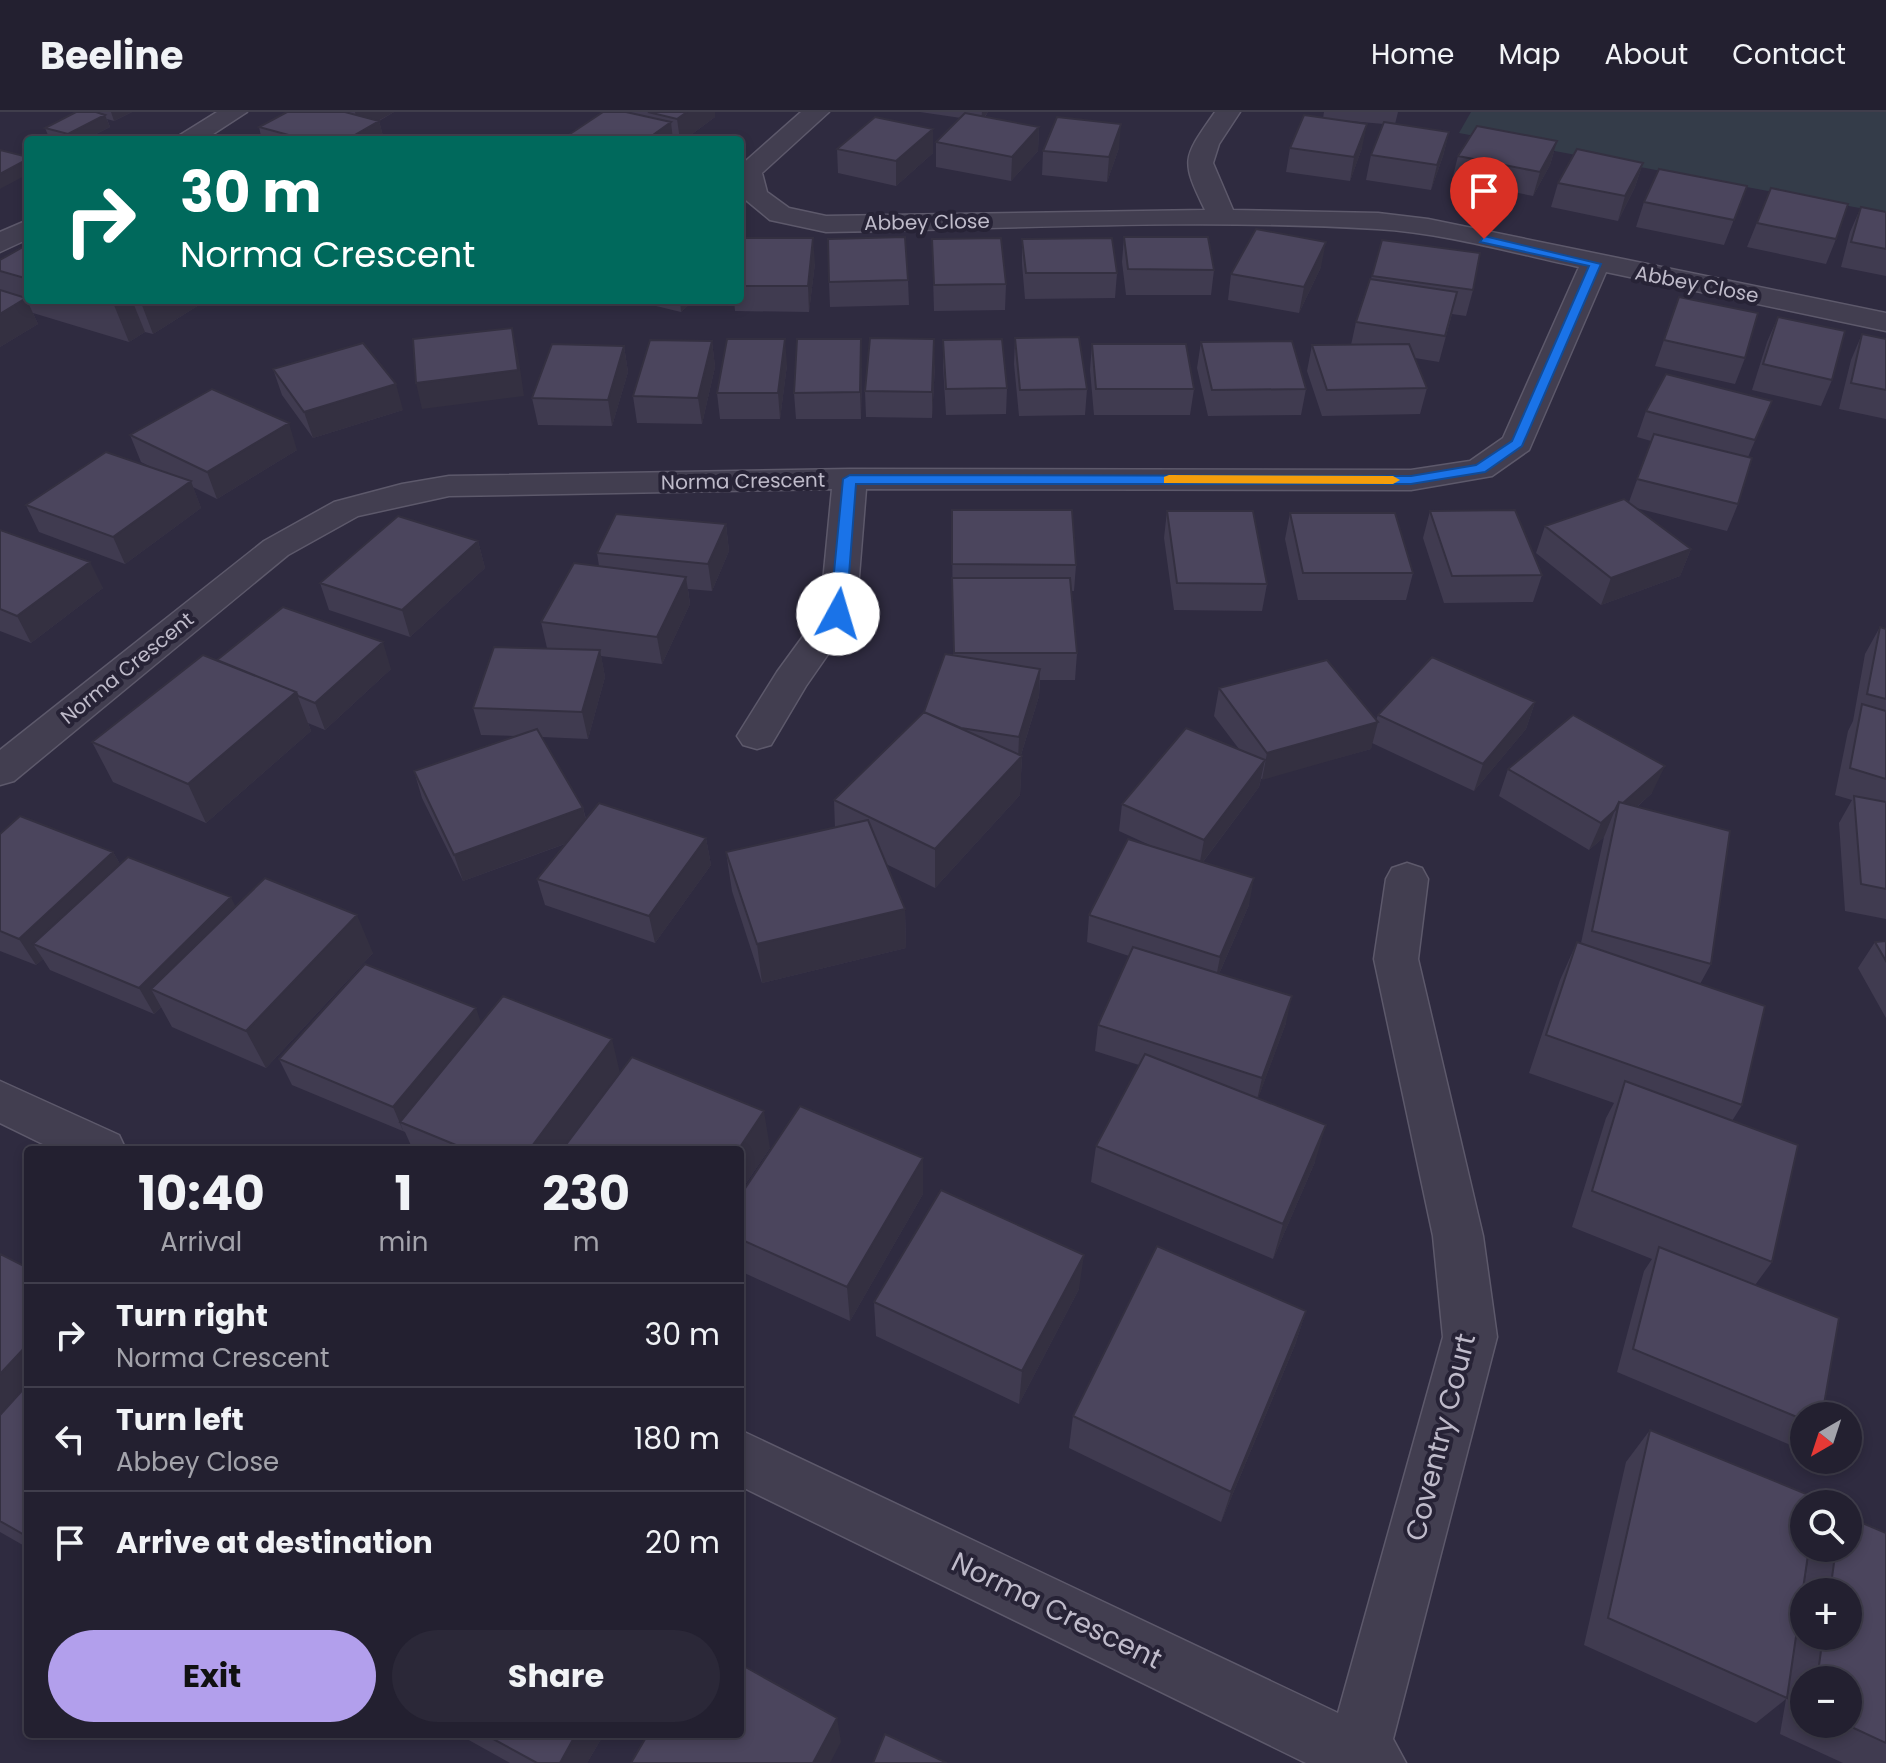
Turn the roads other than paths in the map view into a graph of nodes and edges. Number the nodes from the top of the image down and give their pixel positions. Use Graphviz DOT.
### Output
graph roads {
  1 [pos="235,112"];
  2 [pos="817,112"];
  3 [pos="1228,112"];
  4 [pos="192,136"];
  5 [pos="1223,218"];
  6 [pos="24,230"];
  7 [pos="0,244"];
  8 [pos="1595,264"];
  9 [pos="1886,322"];
  10 [pos="850,479"];
  11 [pos="757,736"];
  12 [pos="0,771"];
  13 [pos="1407,879"];
  14 [pos="0,1101"];
  15 [pos="94,1146"];
  16 [pos="744,1459"];
  17 [pos="1366,1759"];
  1 -- 4 [label="street"];
  2 -- 5 [label="street, Abbey Close"];
  3 -- 5 [label="street"];
  5 -- 8 [label="street, Abbey Close"];
  6 -- 7 [label="street"];
  8 -- 9 [label="street, Abbey Close"];
  8 -- 10 [label="street, Norma Crescent"];
  10 -- 11 [label="street"];
  10 -- 12 [label="street, Norma Crescent"];
  13 -- 17 [label="street, Coventry Court"];
  14 -- 15 [label="street"];
  16 -- 17 [label="street, Norma Crescent"];
}
